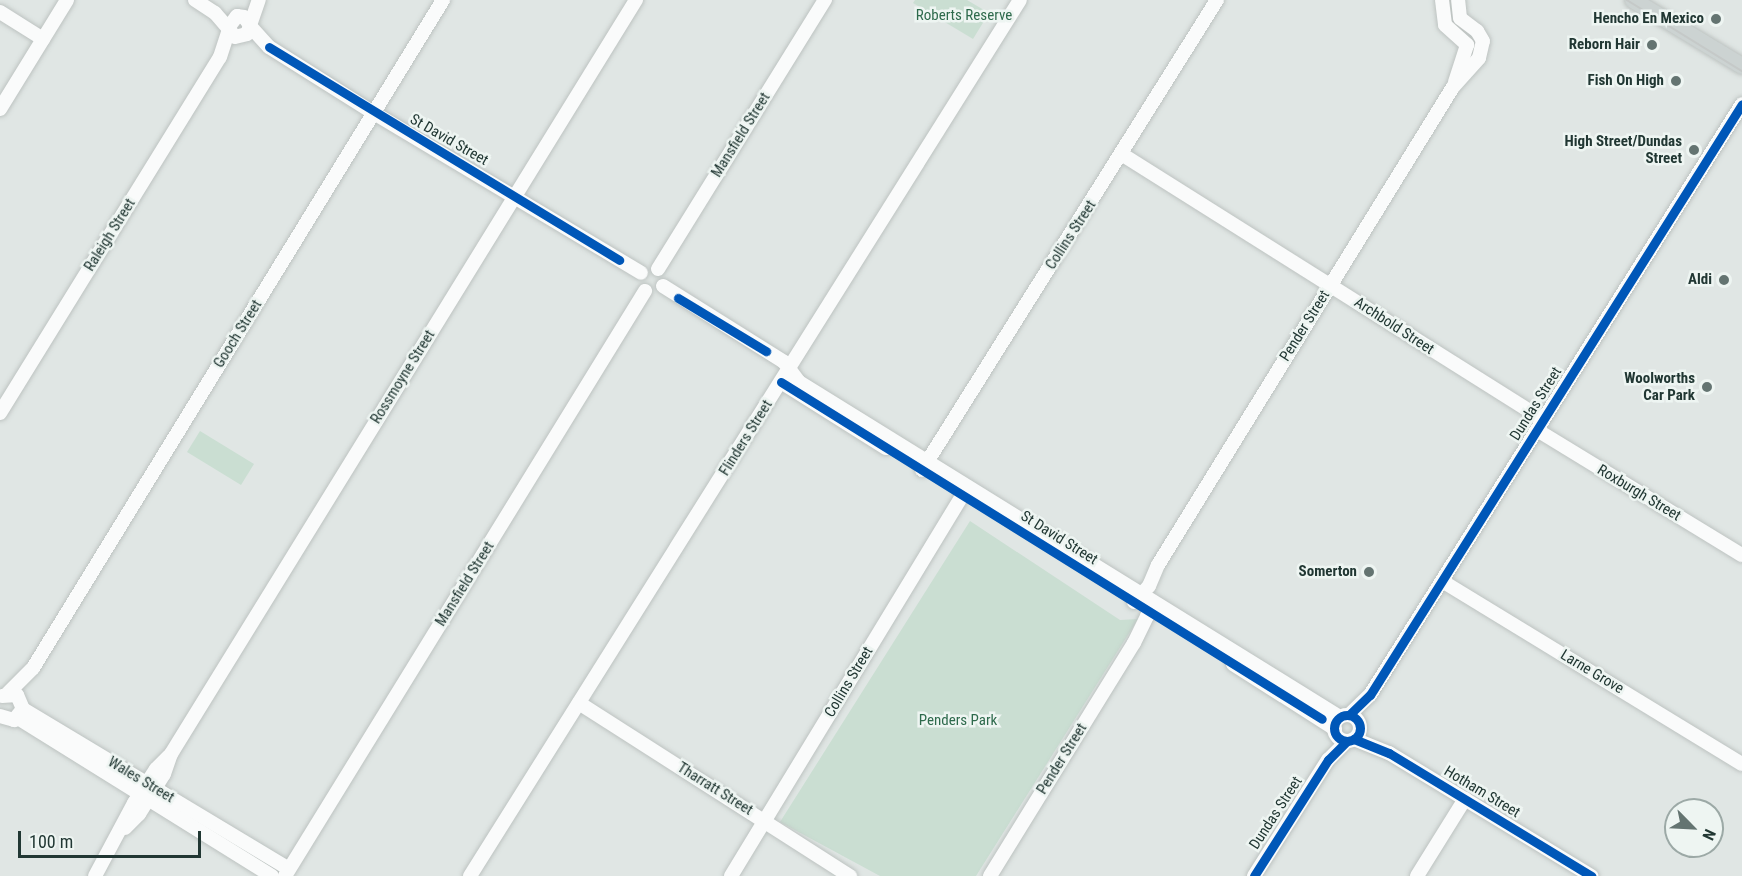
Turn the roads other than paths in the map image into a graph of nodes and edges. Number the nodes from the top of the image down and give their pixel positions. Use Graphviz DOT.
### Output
graph roads {
  1 [pos="67,0"];
  2 [pos="195,0"];
  3 [pos="253,0"];
  4 [pos="259,0"];
  5 [pos="443,0"];
  6 [pos="636,0"];
  7 [pos="825,0"];
  8 [pos="1020,0"];
  9 [pos="1217,0"];
  10 [pos="1442,0"];
  11 [pos="1458,0"];
  12 [pos="1634,0"];
  13 [pos="0,12"];
  14 [pos="239,27"];
  15 [pos="43,39"];
  16 [pos="1742,66"];
  17 [pos="1453,87"];
  18 [pos="1742,104"];
  19 [pos="0,109"];
  20 [pos="374,113"];
  21 [pos="1123,155"];
  22 [pos="515,196"];
  23 [pos="658,269"];
  24 [pos="641,273"];
  25 [pos="1330,285"];
  26 [pos="663,286"];
  27 [pos="645,291"];
  28 [pos="789,369"];
  29 [pos="781,382"];
  30 [pos="0,413"];
  31 [pos="1540,425"];
  32 [pos="924,466"];
  33 [pos="964,491"];
  34 [pos="1742,555"];
  35 [pos="1442,581"];
  36 [pos="1137,597"];
  37 [pos="1154,611"];
  38 [pos="33,669"];
  39 [pos="3,695"];
  40 [pos="579,703"];
  41 [pos="15,713"];
  42 [pos="1348,728"];
  43 [pos="0,732"];
  44 [pos="1742,764"];
  45 [pos="148,792"];
  46 [pos="1465,799"];
  47 [pos="766,821"];
  48 [pos="287,873"];
  49 [pos="1586,875"];
  50 [pos="95,876"];
  51 [pos="272,876"];
  52 [pos="470,876"];
  53 [pos="731,876"];
  54 [pos="850,876"];
  55 [pos="990,876"];
  56 [pos="1254,876"];
  57 [pos="1417,876"];
  1 -- 15 [label="street"];
  2 -- 14 [label="street, St David Street"];
  3 -- 14 [label="street, Raleigh Street"];
  4 -- 14 [label="street, Raleigh Street"];
  5 -- 20 [label="street, Gooch Street"];
  6 -- 22 [label="street, Rossmoyne Street"];
  7 -- 23 [label="street, Mansfield Street"];
  8 -- 28 [label="street, Flinders Street"];
  9 -- 21 [label="street, Collins Street"];
  10 -- 17 [label="street, Pender Street"];
  11 -- 17 [label="street, Pender Street"];
  12 -- 16 [label="main road"];
  13 -- 15 [label="street"];
  14 -- 20 [label="street, St David Street"];
  14 -- 30 [label="street, Raleigh Street"];
  15 -- 19 [label="street"];
  17 -- 25 [label="street, Pender Street"];
  18 -- 31 [label="street, Dundas Street"];
  20 -- 22 [label="street, St David Street"];
  20 -- 38 [label="street, Gooch Street"];
  21 -- 25 [label="street, Archbold Street"];
  21 -- 32 [label="street, Collins Street"];
  22 -- 24 [label="street, St David Street"];
  22 -- 45 [label="street, Rossmoyne Street"];
  23 -- 24 [label="street"];
  23 -- 26 [label="street"];
  24 -- 27 [label="street"];
  25 -- 31 [label="street, Archbold Street"];
  25 -- 36 [label="street, Pender Street"];
  26 -- 27 [label="street"];
  26 -- 28 [label="street, St David Street"];
  27 -- 48 [label="street, Mansfield Street"];
  28 -- 29 [label="street, Flinders Street"];
  28 -- 32 [label="street, St David Street"];
  29 -- 32 [label="street, St David Street"];
  29 -- 40 [label="street, Flinders Street"];
  31 -- 34 [label="street, Roxburgh Street"];
  31 -- 35 [label="street, Dundas Street"];
  32 -- 33 [label="street, St David Street"];
  33 -- 36 [label="street, St David Street"];
  33 -- 47 [label="street, Collins Street"];
  35 -- 42 [label="street, Dundas Street"];
  35 -- 44 [label="street, Larne Grove"];
  36 -- 37 [label="street, St David Street"];
  37 -- 42 [label="street, St David Street"];
  37 -- 55 [label="street, Pender Street"];
  38 -- 39 [label="street, Gooch Street"];
  38 -- 41 [label="street, Gooch Street"];
  39 -- 41 [label="street, Wales Street"];
  40 -- 47 [label="street, Tharratt Street"];
  40 -- 52 [label="street, Flinders Street"];
  41 -- 43 [label="street, Gooch Street"];
  41 -- 45 [label="street, Wales Street"];
  42 -- 46 [label="street, Hotham Street"];
  42 -- 56 [label="street, Dundas Street"];
  45 -- 48 [label="street, Wales Street"];
  45 -- 50 [label="street, Rossmoyne Street"];
  45 -- 51 [label="street, Wales Street"];
  46 -- 49 [label="street, Hotham Street"];
  46 -- 57 [label="street"];
  47 -- 53 [label="street, Collins Street"];
  47 -- 54 [label="street, Tharratt Street"];
}
